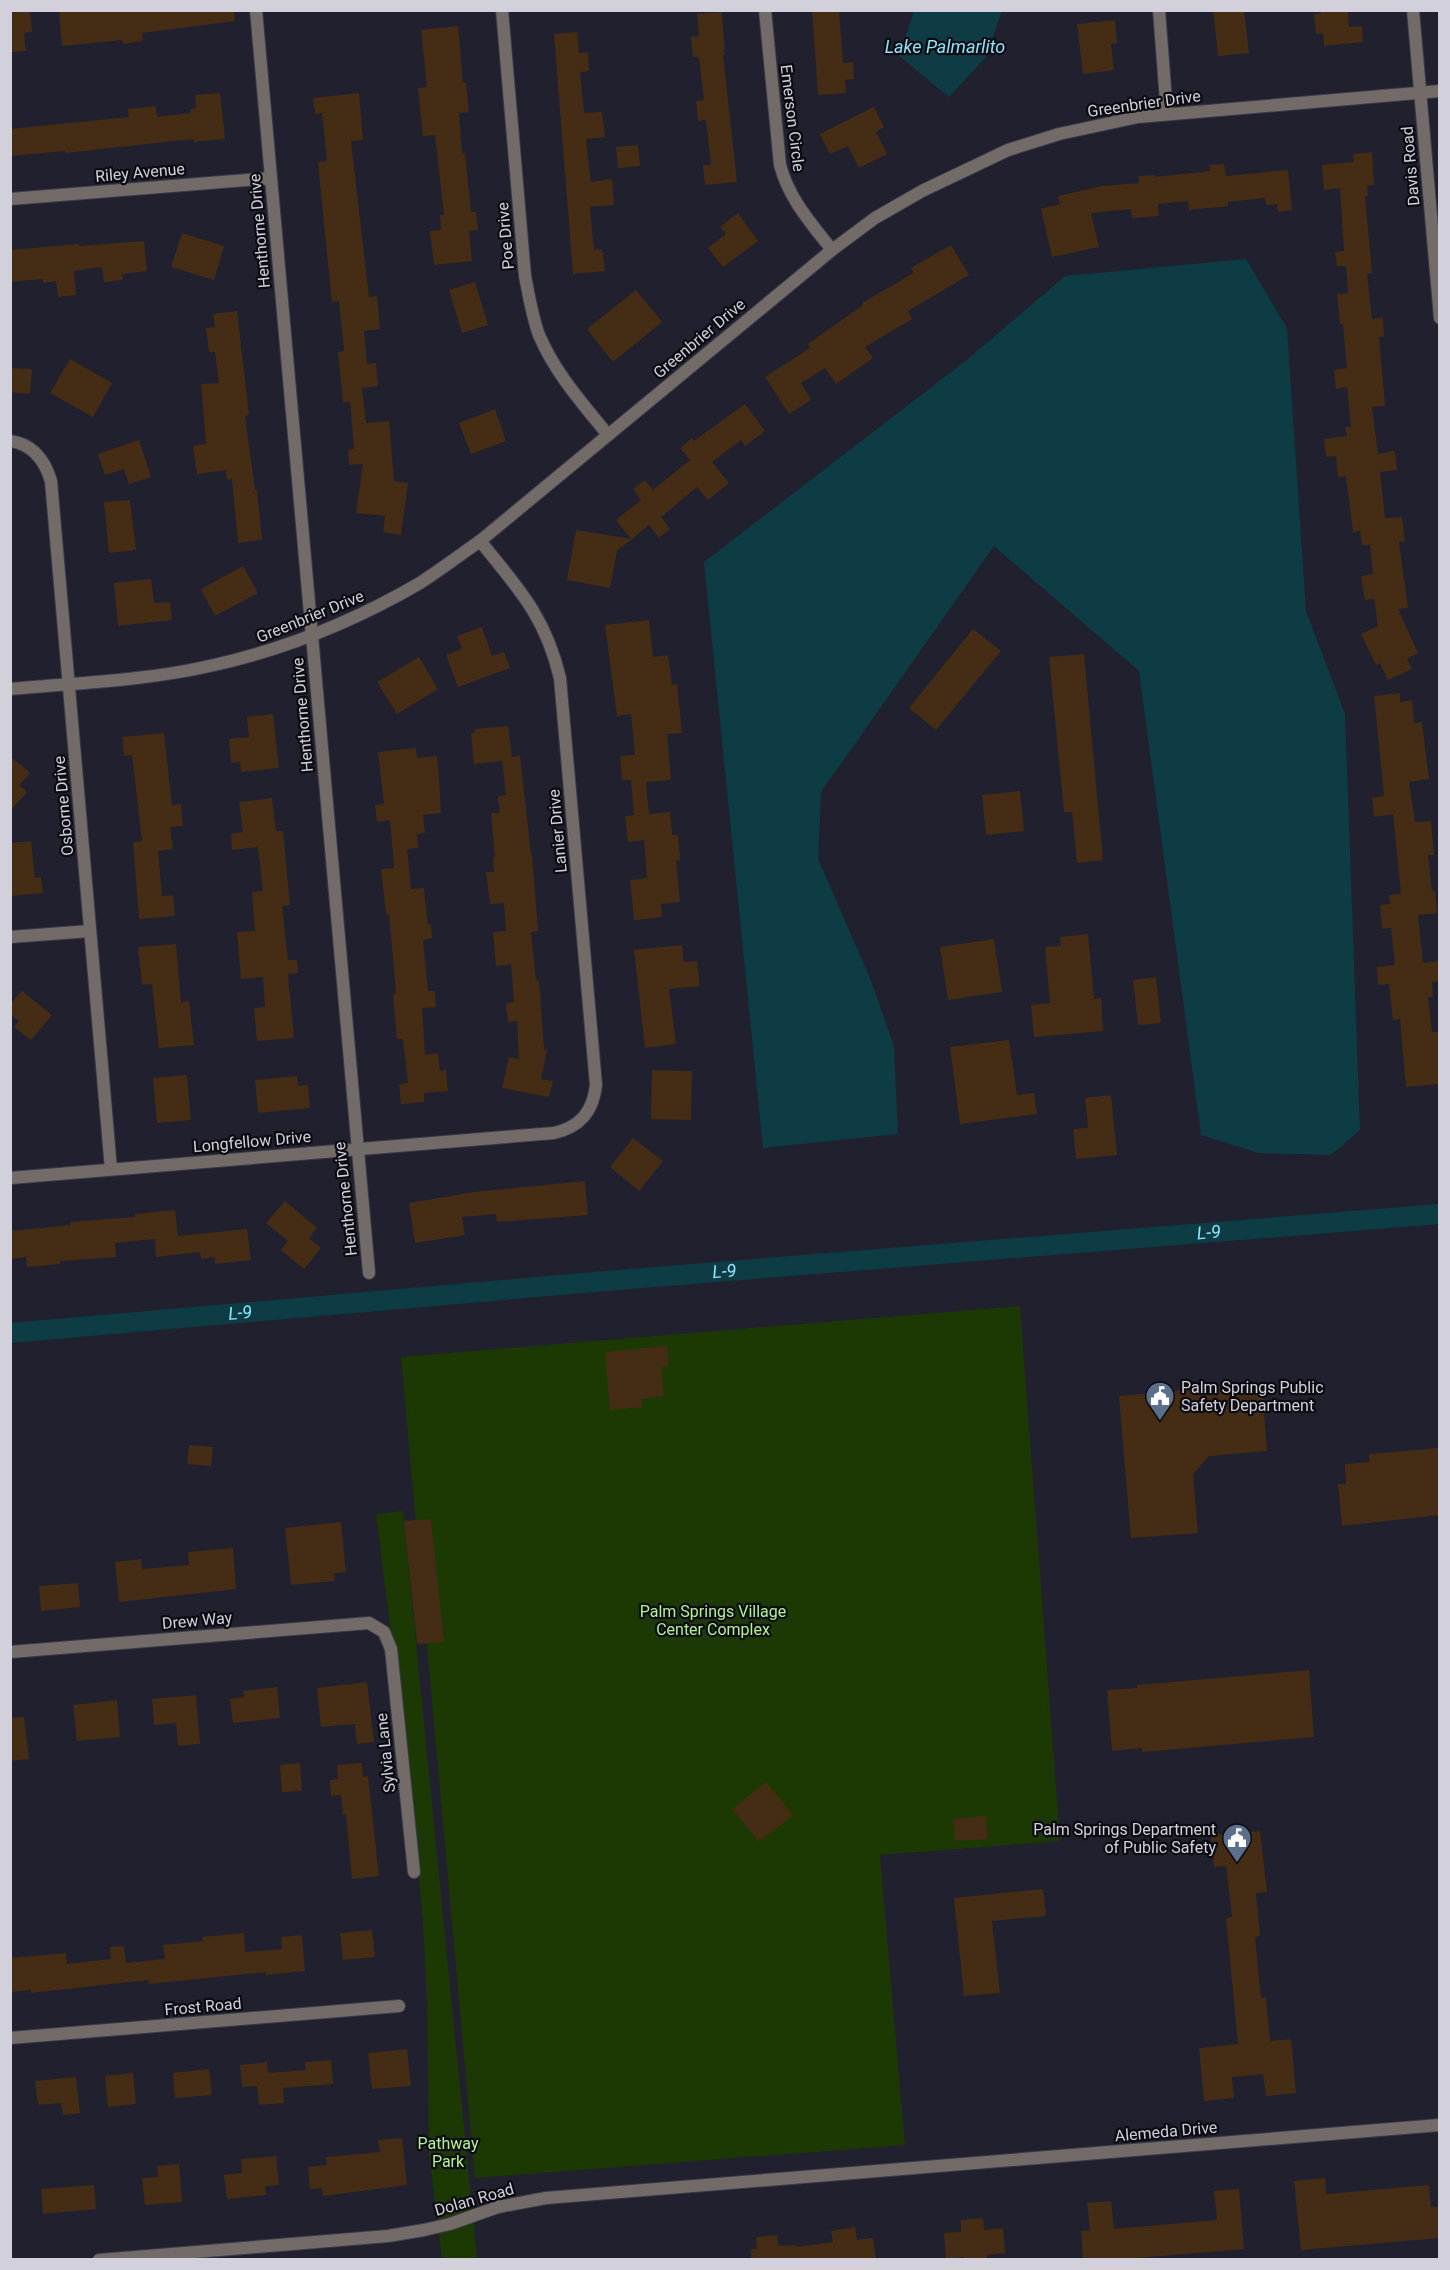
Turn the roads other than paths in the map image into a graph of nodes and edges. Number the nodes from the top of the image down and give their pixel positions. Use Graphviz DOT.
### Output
graph roads {
  1 [pos="256,10"];
  2 [pos="502,10"];
  3 [pos="765,10"];
  4 [pos="1159,10"];
  5 [pos="1413,10"];
  6 [pos="1440,91"];
  7 [pos="1420,93"];
  8 [pos="1167,114"];
  9 [pos="271,178"];
  10 [pos="10,199"];
  11 [pos="832,250"];
  12 [pos="1440,318"];
  13 [pos="608,435"];
  14 [pos="10,441"];
  15 [pos="480,541"];
  16 [pos="312,636"];
  17 [pos="69,684"];
  18 [pos="10,689"];
  19 [pos="90,931"];
  20 [pos="10,938"];
  21 [pos="568,1130"];
  22 [pos="357,1149"];
  23 [pos="111,1169"];
  24 [pos="10,1178"];
  25 [pos="369,1273"];
  26 [pos="384,1632"];
  27 [pos="10,1652"];
  28 [pos="414,1872"];
  29 [pos="399,2006"];
  30 [pos="10,2038"];
  31 [pos="1440,2125"];
  32 [pos="895,2169"];
  33 [pos="99,2259"];
  1 -- 9 [label="street, Henthorne Drive"];
  2 -- 13 [label="street, Poe Drive"];
  3 -- 11 [label="street, Emerson Circle"];
  4 -- 8 [label="street"];
  5 -- 7 [label="street, Davis Road"];
  6 -- 7 [label="street, Greenbrier Drive"];
  7 -- 8 [label="street, Greenbrier Drive"];
  7 -- 12 [label="street, Davis Road"];
  8 -- 11 [label="street, Greenbrier Drive"];
  9 -- 10 [label="street, Riley Avenue"];
  9 -- 16 [label="street, Henthorne Drive"];
  11 -- 13 [label="street, Greenbrier Drive"];
  13 -- 15 [label="street, Greenbrier Drive"];
  14 -- 17 [label="street, Osborne Drive"];
  15 -- 16 [label="street, Greenbrier Drive"];
  15 -- 21 [label="street, Lanier Drive"];
  16 -- 17 [label="street, Greenbrier Drive"];
  16 -- 22 [label="street, Henthorne Drive"];
  17 -- 18 [label="street, Greenbrier Drive"];
  17 -- 19 [label="street, Osborne Drive"];
  19 -- 20 [label="street"];
  19 -- 23 [label="street, Osborne Drive"];
  21 -- 22 [label="street, Longfellow Drive"];
  22 -- 23 [label="street, Longfellow Drive"];
  22 -- 25 [label="street, Henthorne Drive"];
  23 -- 24 [label="street, Longfellow Drive"];
  26 -- 27 [label="street, Drew Way"];
  26 -- 28 [label="street, Sylvia Lane"];
  29 -- 30 [label="street, Frost Road"];
  31 -- 32 [label="street, Alemeda Drive"];
  32 -- 33 [label="street, Dolan Road"];
}
